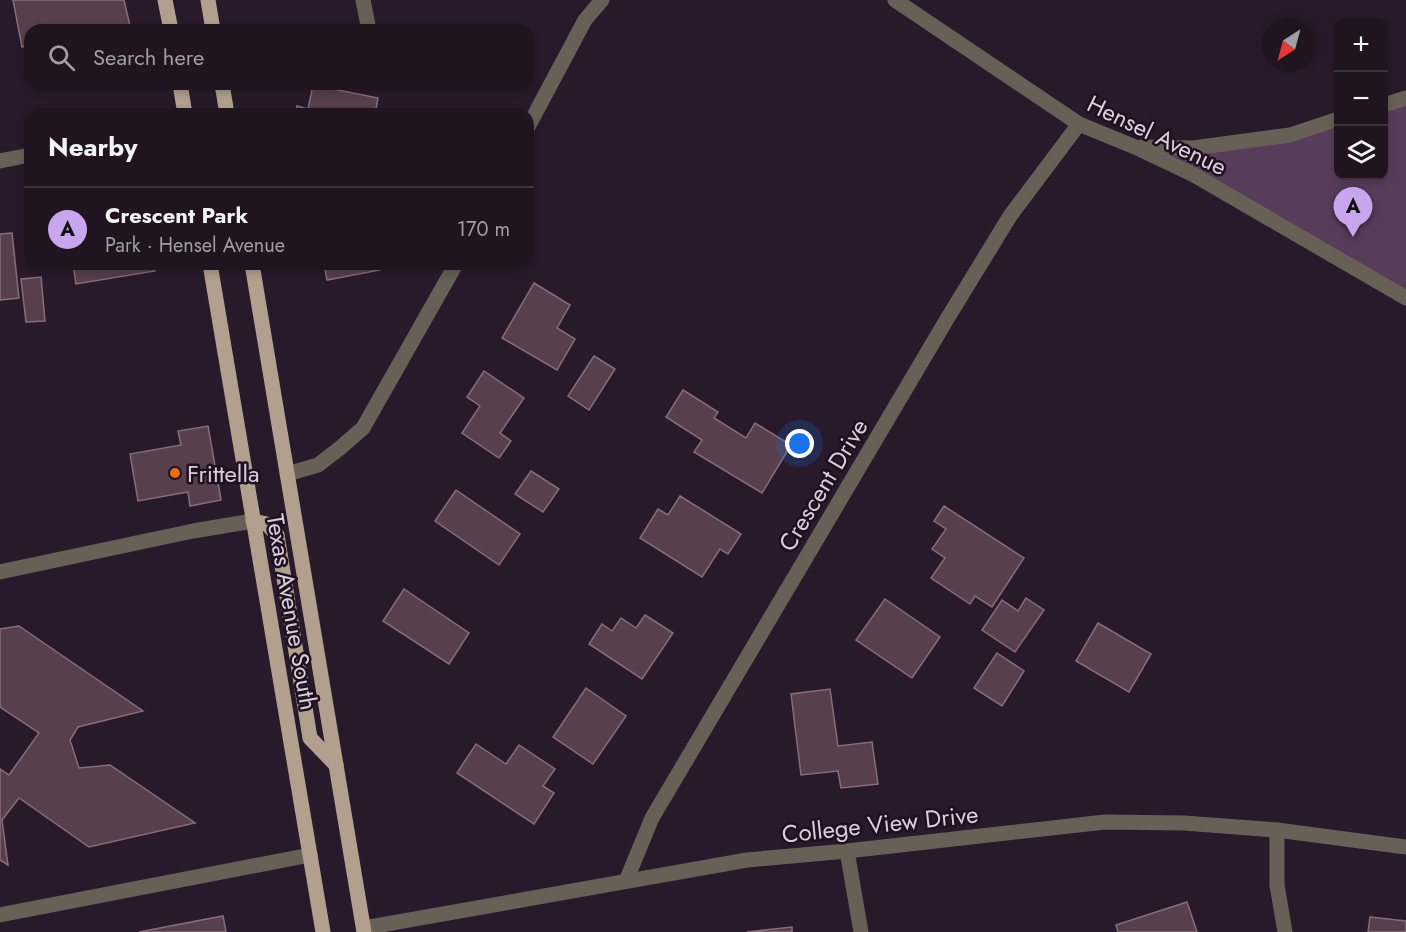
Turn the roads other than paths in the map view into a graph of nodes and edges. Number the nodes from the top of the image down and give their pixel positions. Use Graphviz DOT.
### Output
graph roads {
  1 [pos="165,0"];
  2 [pos="208,0"];
  3 [pos="363,0"];
  4 [pos="602,0"];
  5 [pos="895,0"];
  6 [pos="170,24"];
  7 [pos="212,24"];
  8 [pos="368,24"];
  9 [pos="181,90"];
  10 [pos="223,90"];
  11 [pos="1406,98"];
  12 [pos="1388,103"];
  13 [pos="184,108"];
  14 [pos="226,108"];
  15 [pos="534,116"];
  16 [pos="1334,121"];
  17 [pos="1079,124"];
  18 [pos="1135,147"];
  19 [pos="24,156"];
  20 [pos="0,161"];
  21 [pos="211,270"];
  22 [pos="253,270"];
  23 [pos="453,270"];
  24 [pos="1406,298"];
  25 [pos="287,474"];
  26 [pos="253,521"];
  27 [pos="0,572"];
  28 [pos="336,765"];
  29 [pos="1277,830"];
  30 [pos="1406,847"];
  31 [pos="847,851"];
  32 [pos="310,855"];
  33 [pos="626,881"];
  34 [pos="0,915"];
  35 [pos="364,930"];
  36 [pos="323,932"];
  37 [pos="861,932"];
  38 [pos="1285,932"];
  1 -- 6 [label="main road"];
  2 -- 7 [label="main road"];
  3 -- 8 [label="street"];
  4 -- 15 [label="street"];
  5 -- 17 [label="street, Hensel Avenue"];
  9 -- 13 [label="main road"];
  10 -- 14 [label="main road"];
  11 -- 12 [label="street"];
  16 -- 18 [label="street"];
  17 -- 18 [label="street, Hensel Avenue"];
  17 -- 33 [label="street, Crescent Drive"];
  18 -- 24 [label="street, Hensel Avenue"];
  19 -- 20 [label="street"];
  21 -- 26 [label="main road, Texas Avenue South"];
  22 -- 25 [label="main road, Texas Avenue South"];
  23 -- 25 [label="street"];
  25 -- 28 [label="main road, Texas Avenue South"];
  26 -- 27 [label="street"];
  26 -- 28 [label="main road"];
  26 -- 32 [label="main road, Texas Avenue South"];
  28 -- 35 [label="main road, Texas Avenue South"];
  29 -- 30 [label="street, College View Drive"];
  29 -- 31 [label="street, College View Drive"];
  29 -- 38 [label="street"];
  31 -- 33 [label="street, College View Drive"];
  31 -- 37 [label="street"];
  32 -- 34 [label="street"];
  32 -- 36 [label="main road, Texas Avenue South"];
  33 -- 35 [label="street, College View Drive"];
}
